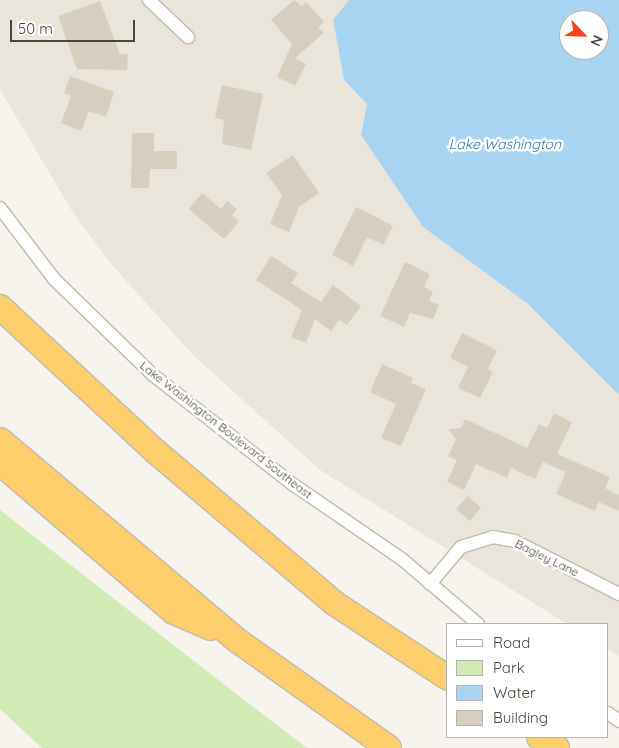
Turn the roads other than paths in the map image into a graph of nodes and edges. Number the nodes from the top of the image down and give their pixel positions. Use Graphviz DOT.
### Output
graph roads {
  1 [pos="149,0"];
  2 [pos="188,37"];
  3 [pos="0,208"];
  4 [pos="0,306"];
  5 [pos="0,440"];
  6 [pos="0,464"];
  7 [pos="430,584"];
  8 [pos="619,594"];
  9 [pos="477,623"];
  10 [pos="238,641"];
  11 [pos="446,677"];
  12 [pos="541,738"];
  13 [pos="389,748"];
  14 [pos="557,748"];
  1 -- 2 [label="street"];
  3 -- 7 [label="street, Lake Washington Boulevard Southeast"];
  4 -- 11 [label="highway"];
  5 -- 10 [label="highway"];
  6 -- 10 [label="highway"];
  7 -- 8 [label="street, Bagley Lane"];
  7 -- 9 [label="street, Lake Washington Boulevard Southeast"];
  10 -- 13 [label="highway"];
  12 -- 14 [label="highway"];
}
